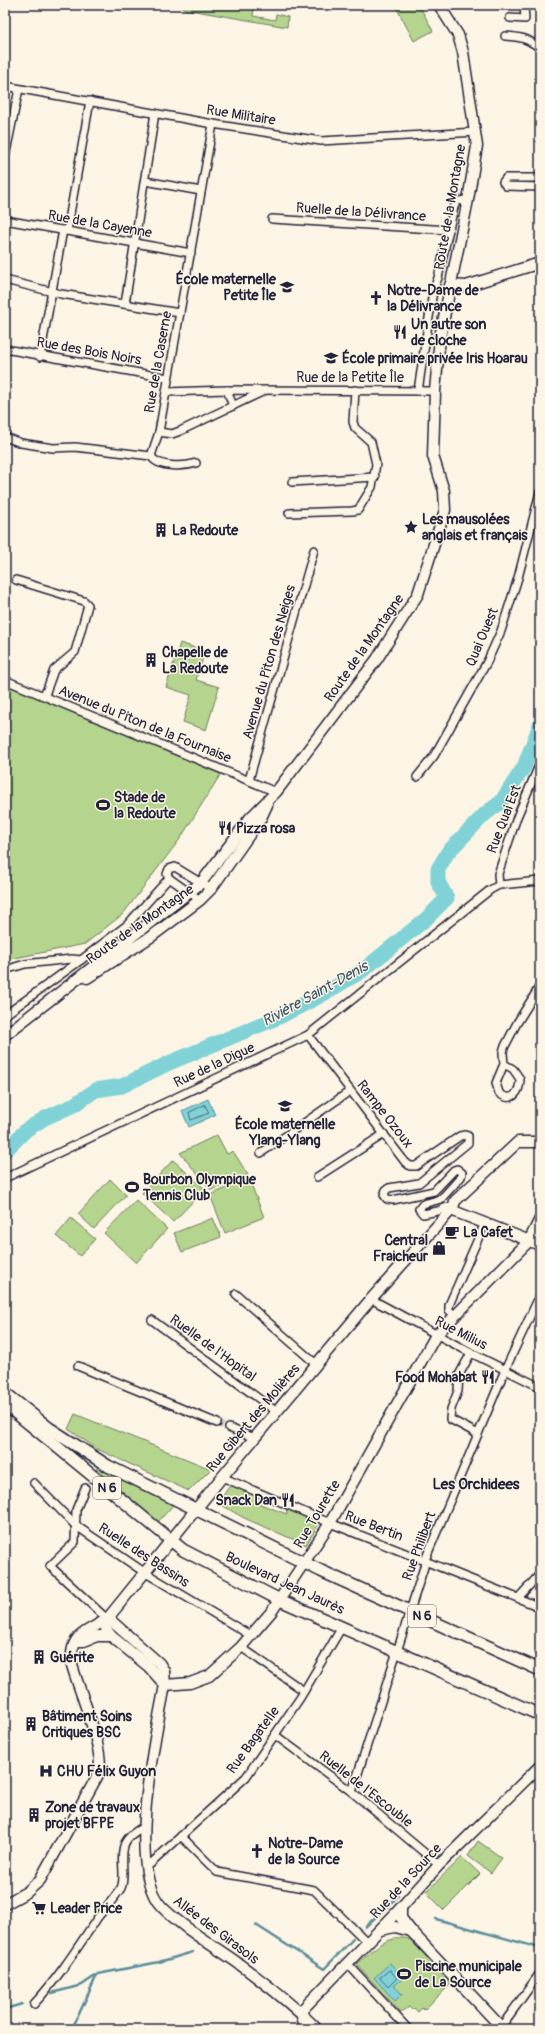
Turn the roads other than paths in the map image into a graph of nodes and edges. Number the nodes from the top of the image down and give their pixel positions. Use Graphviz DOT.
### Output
graph roads {
  1 [pos="439,5"];
  2 [pos="524,5"];
  3 [pos="510,18"];
  4 [pos="505,36"];
  5 [pos="540,48"];
  6 [pos="5,86"];
  7 [pos="19,89"];
  8 [pos="90,101"];
  9 [pos="155,113"];
  10 [pos="213,124"];
  11 [pos="476,132"];
  12 [pos="5,157"];
  13 [pos="540,178"];
  14 [pos="146,181"];
  15 [pos="540,187"];
  16 [pos="201,191"];
  17 [pos="468,200"];
  18 [pos="272,219"];
  19 [pos="5,221"];
  20 [pos="449,230"];
  21 [pos="65,231"];
  22 [pos="135,244"];
  23 [pos="191,253"];
  24 [pos="540,263"];
  25 [pos="5,280"];
  26 [pos="450,285"];
  27 [pos="51,291"];
  28 [pos="124,304"];
  29 [pos="180,313"];
  30 [pos="5,349"];
  31 [pos="40,357"];
  32 [pos="168,378"];
  33 [pos="227,390"];
  34 [pos="266,390"];
  35 [pos="355,390"];
  36 [pos="418,390"];
  37 [pos="435,391"];
  38 [pos="166,392"];
  39 [pos="233,406"];
  40 [pos="159,432"];
  41 [pos="5,436"];
  42 [pos="151,456"];
  43 [pos="196,463"];
  44 [pos="375,477"];
  45 [pos="292,482"];
  46 [pos="540,492"];
  47 [pos="289,513"];
  48 [pos="314,550"];
  49 [pos="16,580"];
  50 [pos="5,680"];
  51 [pos="42,695"];
  52 [pos="540,762"];
  53 [pos="417,777"];
  54 [pos="249,780"];
  55 [pos="273,795"];
  56 [pos="169,878"];
  57 [pos="540,880"];
  58 [pos="201,883"];
  59 [pos="500,885"];
  60 [pos="211,889"];
  61 [pos="190,894"];
  62 [pos="200,900"];
  63 [pos="81,960"];
  64 [pos="5,970"];
  65 [pos="540,986"];
  66 [pos="54,999"];
  67 [pos="5,1015"];
  68 [pos="5,1035"];
  69 [pos="308,1035"];
  70 [pos="504,1064"];
  71 [pos="350,1091"];
  72 [pos="384,1134"];
  73 [pos="540,1142"];
  74 [pos="261,1153"];
  75 [pos="317,1177"];
  76 [pos="5,1178"];
  77 [pos="451,1210"];
  78 [pos="540,1218"];
  79 [pos="485,1223"];
  80 [pos="529,1241"];
  81 [pos="540,1245"];
  82 [pos="236,1294"];
  83 [pos="540,1295"];
  84 [pos="371,1299"];
  85 [pos="455,1316"];
  86 [pos="152,1320"];
  87 [pos="436,1335"];
  88 [pos="471,1353"];
  89 [pos="317,1365"];
  90 [pos="78,1366"];
  91 [pos="506,1370"];
  92 [pos="540,1387"];
  93 [pos="5,1393"];
  94 [pos="5,1404"];
  95 [pos="277,1412"];
  96 [pos="217,1423"];
  97 [pos="229,1428"];
  98 [pos="46,1431"];
  99 [pos="478,1434"];
  100 [pos="255,1438"];
  101 [pos="222,1477"];
  102 [pos="34,1483"];
  103 [pos="85,1488"];
  104 [pos="197,1509"];
  105 [pos="330,1523"];
  106 [pos="75,1525"];
  107 [pos="171,1541"];
  108 [pos="425,1560"];
  109 [pos="303,1562"];
  110 [pos="144,1572"];
  111 [pos="540,1574"];
  112 [pos="519,1597"];
  113 [pos="280,1600"];
  114 [pos="540,1607"];
  115 [pos="410,1610"];
  116 [pos="107,1619"];
  117 [pos="342,1627"];
  118 [pos="250,1635"];
  119 [pos="110,1636"];
  120 [pos="76,1641"];
  121 [pos="241,1647"];
  122 [pos="397,1650"];
  123 [pos="540,1670"];
  124 [pos="165,1685"];
  125 [pos="304,1691"];
  126 [pos="540,1715"];
  127 [pos="275,1735"];
  128 [pos="540,1761"];
  129 [pos="537,1768"];
  130 [pos="352,1792"];
  131 [pos="145,1826"];
  132 [pos="180,1836"];
  133 [pos="440,1864"];
  134 [pos="146,1868"];
  135 [pos="5,1904"];
  136 [pos="401,1908"];
  137 [pos="393,1923"];
  138 [pos="411,1931"];
  139 [pos="367,1942"];
  140 [pos="347,1963"];
  141 [pos="540,1973"];
  142 [pos="34,2004"];
  143 [pos="300,2012"];
  144 [pos="502,2028"];
  145 [pos="304,2029"];
  146 [pos="317,2029"];
  147 [pos="408,2029"];
  1 -- 11 [label="main road, Route de la Montagne"];
  2 -- 3 [label="street"];
  4 -- 5 [label="street"];
  6 -- 7 [label="street, Rue Militaire"];
  7 -- 8 [label="street, Rue Militaire"];
  7 -- 12 [label="street"];
  8 -- 9 [label="street, Rue Militaire"];
  8 -- 21 [label="street"];
  9 -- 10 [label="street, Rue Militaire"];
  9 -- 14 [label="street"];
  10 -- 11 [label="street, Rue Militaire"];
  10 -- 16 [label="street, Rue de la Caserne"];
  11 -- 17 [label="main road, Route de la Montagne"];
  13 -- 15 [label="street"];
  14 -- 16 [label="street"];
  14 -- 22 [label="street"];
  16 -- 23 [label="street, Rue de la Caserne"];
  17 -- 20 [label="street"];
  17 -- 26 [label="main road, Route de la Montagne"];
  18 -- 20 [label="street, Ruelle de la Délivrance"];
  19 -- 21 [label="street, Rue de la Cayenne"];
  20 -- 36 [label="street"];
  21 -- 22 [label="street, Rue de la Cayenne"];
  21 -- 27 [label="street"];
  22 -- 23 [label="street, Rue de la Cayenne"];
  22 -- 28 [label="street"];
  23 -- 29 [label="street, Rue de la Caserne"];
  24 -- 26 [label="main road"];
  25 -- 27 [label="street"];
  26 -- 37 [label="main road, Route de la Montagne"];
  27 -- 28 [label="street"];
  27 -- 31 [label="street"];
  28 -- 29 [label="street"];
  29 -- 32 [label="street, Rue de la Caserne"];
  30 -- 31 [label="street, Rue des Bois Noirs"];
  31 -- 32 [label="street, Rue des Bois Noirs"];
  32 -- 38 [label="street, Rue de la Caserne"];
  33 -- 34 [label="street, Rue de la Petite Île"];
  33 -- 38 [label="street, Rue de la Petite Île"];
  33 -- 39 [label="street"];
  34 -- 35 [label="street, Rue de la Petite Île"];
  34 -- 39 [label="street, Rue de la Petite Île"];
  35 -- 36 [label="street, Rue de la Petite Île"];
  35 -- 44 [label="street"];
  36 -- 37 [label="street, Rue de la Petite Île"];
  37 -- 55 [label="main road, Route de la Montagne"];
  38 -- 40 [label="street, Rue de la Caserne"];
  39 -- 40 [label="street, Rue de la Petite Île"];
  40 -- 42 [label="street, Rue de la Caserne"];
  41 -- 42 [label="street"];
  42 -- 43 [label="street"];
  44 -- 45 [label="street"];
  44 -- 47 [label="street"];
  46 -- 53 [label="street, Quai Ouest"];
  48 -- 54 [label="street, Avenue du Piton des Neiges"];
  49 -- 51 [label="street"];
  50 -- 51 [label="street, Avenue du Piton de la Fournaise"];
  51 -- 54 [label="street, Avenue du Piton de la Fournaise"];
  52 -- 59 [label="street, Rue Quai Est"];
  54 -- 55 [label="street, Avenue du Piton de la Fournaise"];
  55 -- 58 [label="main road, Route de la Montagne"];
  55 -- 60 [label="main road, Route de la Montagne"];
  56 -- 58 [label="street"];
  56 -- 61 [label="street"];
  56 -- 63 [label="street"];
  57 -- 59 [label="street, Rue de la Digue"];
  58 -- 60 [label="street"];
  58 -- 61 [label="main road, Route de la Montagne"];
  59 -- 69 [label="street, Rue de la Digue"];
  60 -- 62 [label="main road, Route de la Montagne"];
  61 -- 62 [label="street"];
  61 -- 66 [label="main road, Route de la Montagne"];
  62 -- 66 [label="main road, Route de la Montagne"];
  63 -- 64 [label="street"];
  63 -- 67 [label="street"];
  65 -- 70 [label="street"];
  66 -- 68 [label="main road, Route de la Montagne"];
  69 -- 71 [label="street, Rampe Ozoux"];
  69 -- 76 [label="street, Rue de la Digue"];
  70 -- 70 [label="street"];
  71 -- 72 [label="street, Rampe Ozoux"];
  71 -- 74 [label="street"];
  72 -- 75 [label="street"];
  72 -- 77 [label="street, Rampe Ozoux"];
  73 -- 77 [label="main road, Rue Gibert des Molières"];
  77 -- 79 [label="main road"];
  77 -- 84 [label="main road, Rue Gibert des Molières"];
  78 -- 80 [label="main road, Rue Tourette"];
  79 -- 80 [label="main road"];
  79 -- 85 [label="street"];
  80 -- 81 [label="main road"];
  80 -- 85 [label="main road, Rue Tourette"];
  82 -- 89 [label="street"];
  83 -- 91 [label="street, Rue Philibert"];
  84 -- 87 [label="street, Rue Milius"];
  84 -- 89 [label="main road, Rue Gibert des Molières"];
  85 -- 87 [label="main road, Rue Tourette"];
  86 -- 95 [label="street, Ruelle de l'Hopital"];
  87 -- 88 [label="street, Rue Milius"];
  87 -- 105 [label="main road, Rue Tourette"];
  88 -- 91 [label="street, Rue Milius"];
  88 -- 99 [label="street"];
  89 -- 95 [label="main road, Rue Gibert des Molières"];
  90 -- 96 [label="street"];
  91 -- 92 [label="street, Rue Milius"];
  91 -- 99 [label="street, Rue Philibert"];
  93 -- 98 [label="main road, N 6"];
  94 -- 98 [label="main road, N 6"];
  95 -- 100 [label="main road, Rue Gibert des Molières"];
  97 -- 100 [label="street"];
  98 -- 104 [label="main road, Boulevard Jean Jaurès / N 6"];
  98 -- 107 [label="main road, Boulevard Jean Jaurès / N 6"];
  99 -- 108 [label="street, Rue Philibert"];
  100 -- 101 [label="main road, Rue Gibert des Molières"];
  101 -- 104 [label="main road, Rue Gibert des Molières"];
  101 -- 105 [label="street, Rue Bertin"];
  102 -- 106 [label="street, Ruelle des Bassins"];
  103 -- 106 [label="street"];
  104 -- 107 [label="main road, Rue Gibert des Molières"];
  104 -- 109 [label="main road, Boulevard Jean Jaurès / N 6"];
  105 -- 108 [label="street, Rue Bertin"];
  105 -- 109 [label="main road, Rue Tourette"];
  106 -- 110 [label="street, Ruelle des Bassins"];
  106 -- 116 [label="street"];
  107 -- 110 [label="main road, Rue Gibert des Molières"];
  107 -- 113 [label="main road, Boulevard Jean Jaurès / N 6"];
  108 -- 112 [label="street, Rue Bertin"];
  108 -- 115 [label="street, Rue Philibert"];
  109 -- 113 [label="main road, Rue Tourette"];
  109 -- 115 [label="main road, Boulevard Jean Jaurès / N 6"];
  110 -- 116 [label="main road, Rue Gibert des Molières"];
  110 -- 118 [label="street, Ruelle des Bassins"];
  111 -- 112 [label="street"];
  112 -- 114 [label="street, Rue Bertin"];
  113 -- 117 [label="main road, Boulevard Jean Jaurès / N 6"];
  113 -- 118 [label="main road, Rue Tourette"];
  115 -- 122 [label="street, Rue Philibert"];
  115 -- 123 [label="main road, Boulevard Jean Jaurès / N 6"];
  116 -- 119 [label="main road"];
  116 -- 120 [label="main road, Rue Gibert des Molières"];
  116 -- 124 [label="main road"];
  117 -- 122 [label="main road, Boulevard Jean Jaurès / N 6"];
  117 -- 125 [label="street, Rue Bagatelle"];
  118 -- 121 [label="main road, Rue Tourette"];
  119 -- 120 [label="main road"];
  119 -- 124 [label="main road"];
  120 -- 135 [label="main road"];
  121 -- 124 [label="main road, Rue Tourette"];
  121 -- 125 [label="street"];
  122 -- 126 [label="main road, Boulevard Jean Jaurès / N 6"];
  122 -- 130 [label="street, Rue Philibert"];
  124 -- 131 [label="main road, Allée des Girasols"];
  125 -- 127 [label="street, Rue Bagatelle"];
  127 -- 130 [label="street, Ruelle de l'Escouble"];
  127 -- 132 [label="street, Rue Bagatelle"];
  128 -- 129 [label="main road, Rue de la Source"];
  129 -- 133 [label="main road, Rue de la Source"];
  130 -- 133 [label="street, Ruelle de l'Escouble"];
  131 -- 134 [label="main road, Allée des Girasols"];
  131 -- 142 [label="street"];
  132 -- 134 [label="street, Rue Bagatelle"];
  132 -- 139 [label="street"];
  133 -- 136 [label="main road, Rue de la Source"];
  134 -- 143 [label="main road, Allée des Girasols"];
  136 -- 137 [label="main road, Rue de la Source"];
  136 -- 138 [label="main road"];
  137 -- 138 [label="main road"];
  137 -- 139 [label="main road, Rue de la Source"];
  138 -- 144 [label="main road"];
  139 -- 140 [label="main road, Rue de la Source"];
  140 -- 143 [label="main road, Rue de la Source"];
  140 -- 147 [label="street"];
  141 -- 144 [label="street"];
  143 -- 145 [label="street"];
  143 -- 146 [label="main road, Allée des Girasols"];
}
